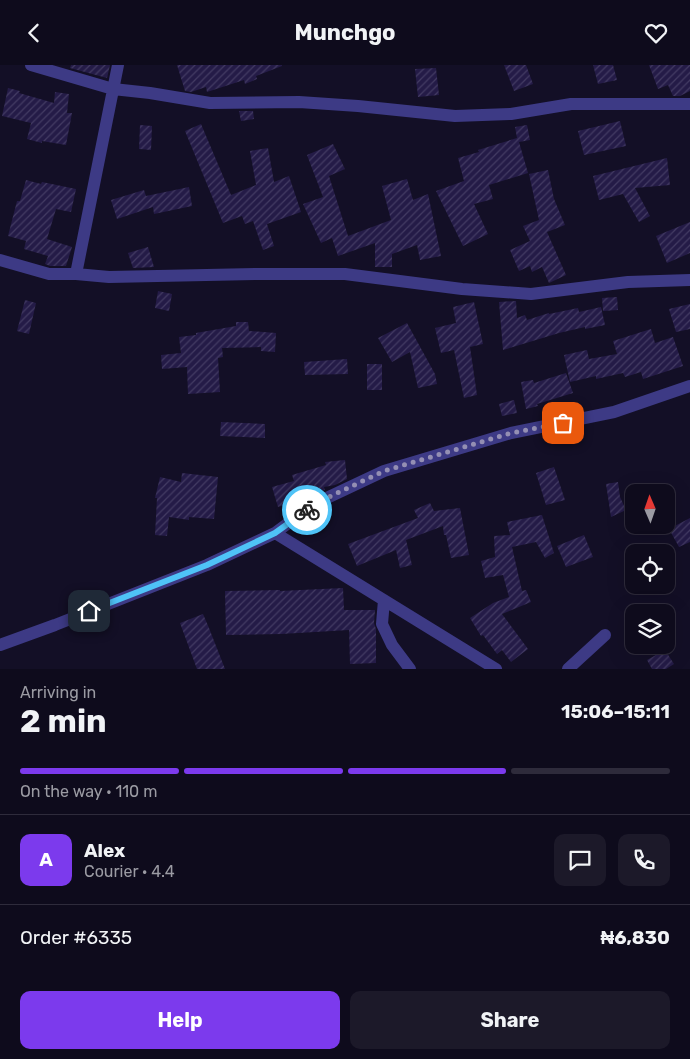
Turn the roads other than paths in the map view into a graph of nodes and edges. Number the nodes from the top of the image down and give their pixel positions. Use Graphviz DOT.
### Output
graph roads {
  1 [pos="31,65"];
  2 [pos="118,65"];
  3 [pos="113,89"];
  4 [pos="690,105"];
  5 [pos="0,260"];
  6 [pos="76,274"];
  7 [pos="690,280"];
  8 [pos="690,386"];
  9 [pos="275,533"];
  10 [pos="384,600"];
  11 [pos="604,635"];
  12 [pos="0,645"];
  13 [pos="410,669"];
  14 [pos="496,669"];
  15 [pos="568,669"];
  1 -- 3 [label="street"];
  2 -- 3 [label="street"];
  3 -- 4 [label="street"];
  3 -- 6 [label="street"];
  5 -- 6 [label="street"];
  6 -- 7 [label="street"];
  8 -- 9 [label="street"];
  9 -- 10 [label="street"];
  9 -- 12 [label="street"];
  10 -- 13 [label="street"];
  10 -- 14 [label="street"];
  11 -- 15 [label="street"];
}
